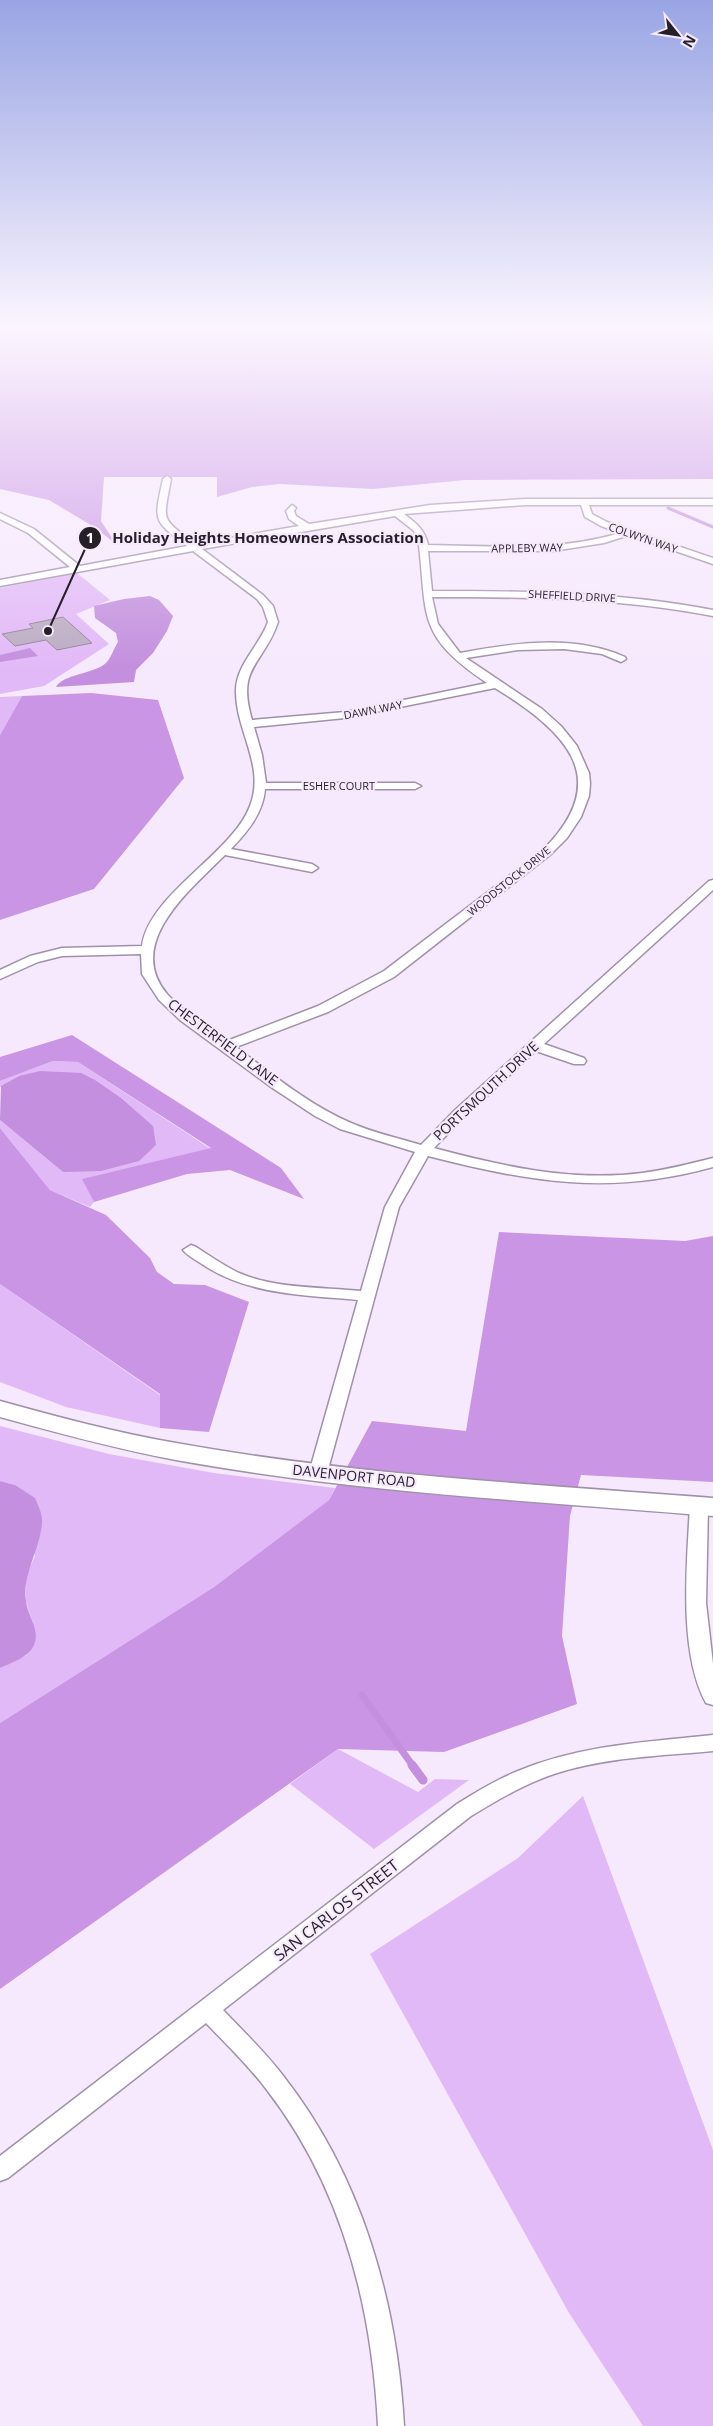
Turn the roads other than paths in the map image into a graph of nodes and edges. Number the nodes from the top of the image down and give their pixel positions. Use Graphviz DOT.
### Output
graph roads {
  1 [pos="167,479"];
  2 [pos="584,501"];
  3 [pos="713,502"];
  4 [pos="292,508"];
  5 [pos="396,512"];
  6 [pos="0,516"];
  7 [pos="307,527"];
  8 [pos="628,533"];
  9 [pos="193,548"];
  10 [pos="424,548"];
  11 [pos="713,561"];
  12 [pos="78,569"];
  13 [pos="0,583"];
  14 [pos="429,594"];
  15 [pos="713,614"];
  16 [pos="458,656"];
  17 [pos="621,658"];
  18 [pos="496,684"];
  19 [pos="248,724"];
  20 [pos="262,786"];
  21 [pos="415,786"];
  22 [pos="222,851"];
  23 [pos="312,868"];
  24 [pos="710,891"];
  25 [pos="147,950"];
  26 [pos="0,974"];
  27 [pos="227,1046"];
  28 [pos="535,1046"];
  29 [pos="579,1061"];
  30 [pos="424,1150"];
  31 [pos="713,1162"];
  32 [pos="191,1250"];
  33 [pos="368,1296"];
  34 [pos="0,1409"];
  35 [pos="318,1473"];
  36 [pos="706,1506"];
  37 [pos="713,1698"];
  38 [pos="713,1742"];
  39 [pos="208,2010"];
  40 [pos="0,2170"];
  41 [pos="391,2426"];
  1 -- 9 [label="street"];
  2 -- 3 [label="street"];
  2 -- 5 [label="street"];
  2 -- 8 [label="street, COLWYN WAY"];
  4 -- 7 [label="street"];
  5 -- 7 [label="street"];
  5 -- 10 [label="street, WOODSTOCK DRIVE"];
  6 -- 12 [label="street"];
  7 -- 9 [label="street"];
  8 -- 10 [label="street, APPLEBY WAY"];
  8 -- 11 [label="street, COLWYN WAY"];
  9 -- 12 [label="street"];
  9 -- 19 [label="street"];
  10 -- 14 [label="street, WOODSTOCK DRIVE"];
  12 -- 13 [label="street"];
  14 -- 15 [label="street, SHEFFIELD DRIVE"];
  14 -- 16 [label="street, WOODSTOCK DRIVE"];
  16 -- 17 [label="street"];
  16 -- 18 [label="street, WOODSTOCK DRIVE"];
  18 -- 19 [label="street, DAWN WAY"];
  18 -- 27 [label="street, WOODSTOCK DRIVE"];
  19 -- 20 [label="street"];
  20 -- 21 [label="street, ESHER COURT"];
  20 -- 22 [label="street, CHESTERFIELD LANE"];
  22 -- 23 [label="street"];
  22 -- 25 [label="street, CHESTERFIELD LANE"];
  24 -- 28 [label="street, PORTSMOUTH DRIVE"];
  25 -- 26 [label="street"];
  25 -- 27 [label="street, CHESTERFIELD LANE"];
  27 -- 30 [label="street, CHESTERFIELD LANE"];
  28 -- 29 [label="street"];
  28 -- 30 [label="street, PORTSMOUTH DRIVE"];
  30 -- 31 [label="street, CHESTERFIELD LANE"];
  30 -- 33 [label="street, PORTSMOUTH DRIVE"];
  32 -- 33 [label="street"];
  33 -- 35 [label="street, PORTSMOUTH DRIVE"];
  34 -- 35 [label="street, DAVENPORT ROAD"];
  35 -- 36 [label="street, DAVENPORT ROAD"];
  36 -- 37 [label="street"];
  38 -- 39 [label="street, SAN CARLOS STREET"];
  39 -- 40 [label="street, SAN CARLOS STREET"];
  39 -- 41 [label="street"];
}
